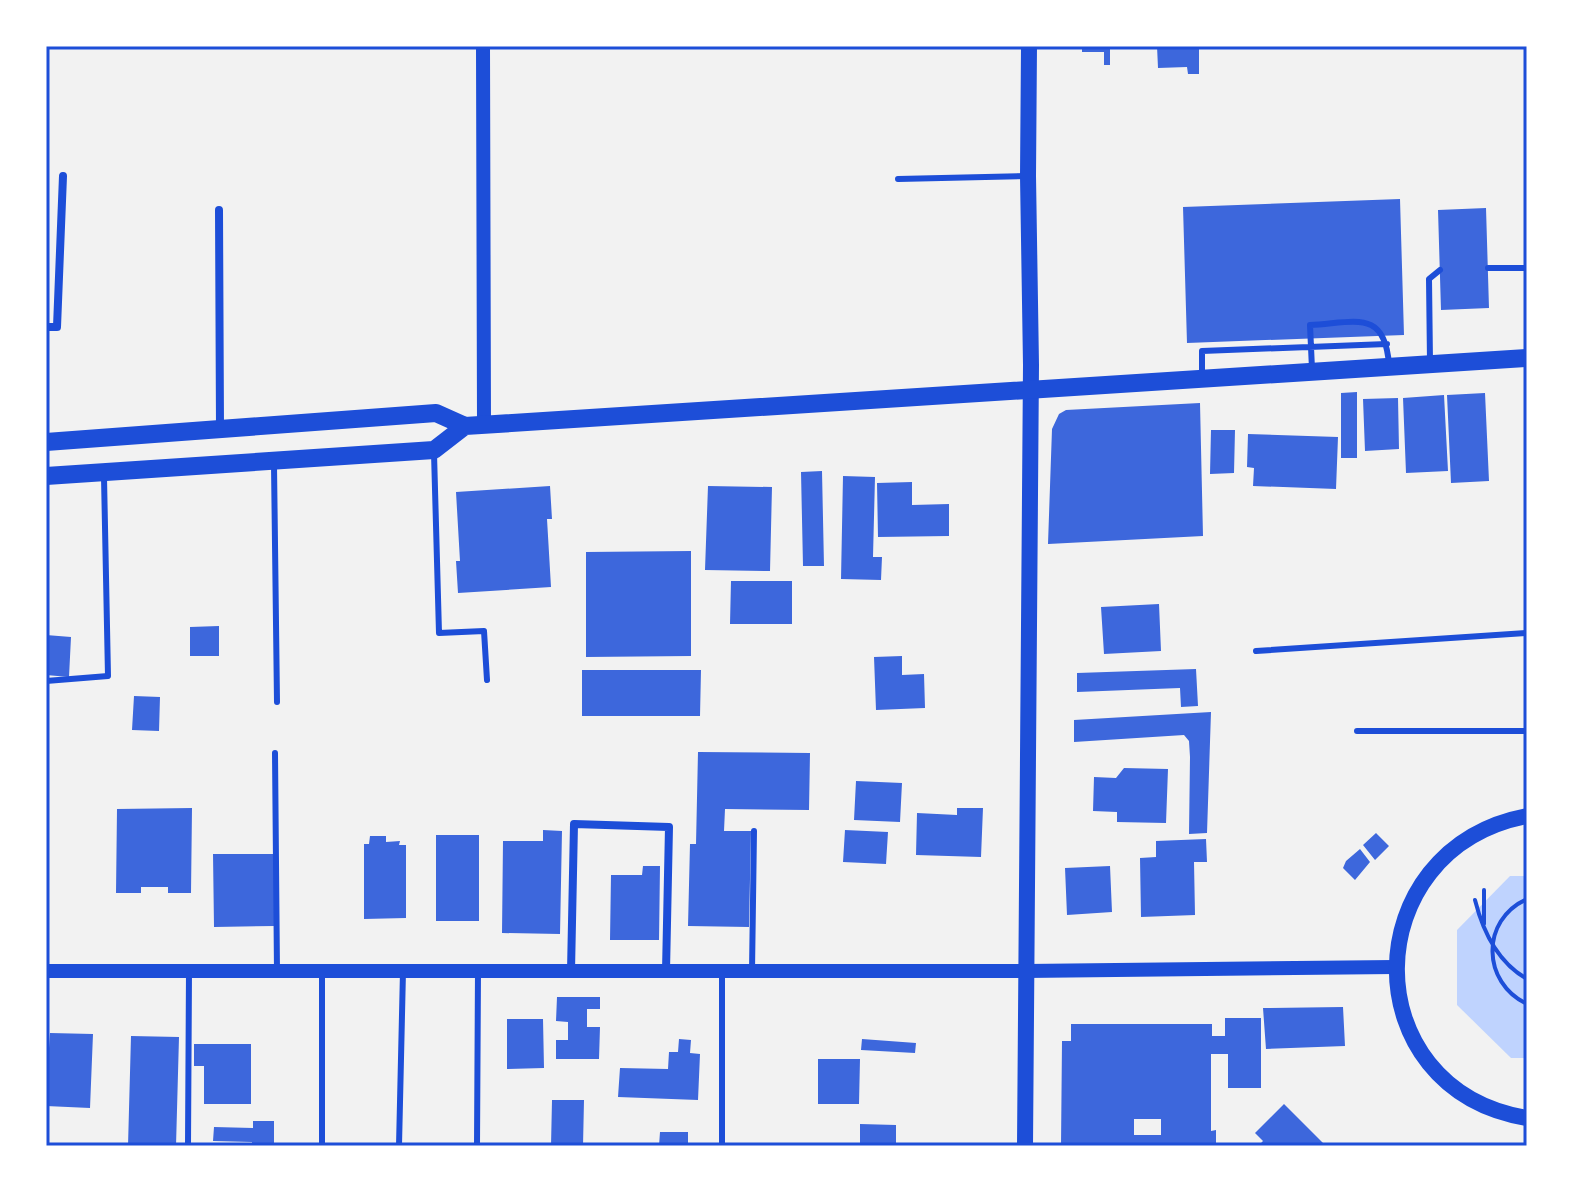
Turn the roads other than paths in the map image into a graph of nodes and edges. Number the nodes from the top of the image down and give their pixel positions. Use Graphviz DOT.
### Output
graph roads {
  1 [pos="483,46"];
  2 [pos="1029,46"];
  3 [pos="63,176"];
  4 [pos="1028,176"];
  5 [pos="898,179"];
  6 [pos="219,210"];
  7 [pos="1488,268"];
  8 [pos="1527,268"];
  9 [pos="1440,270"];
  10 [pos="46,327"];
  11 [pos="1387,344"];
  12 [pos="1310,347"];
  13 [pos="1527,358"];
  14 [pos="1430,365"];
  15 [pos="1389,367"];
  16 [pos="1312,373"];
  17 [pos="1202,380"];
  18 [pos="1031,391"];
  19 [pos="436,413"];
  20 [pos="484,424"];
  21 [pos="465,426"];
  22 [pos="220,428"];
  23 [pos="46,442"];
  24 [pos="434,450"];
  25 [pos="274,461"];
  26 [pos="104,473"];
  27 [pos="46,476"];
  28 [pos="1527,633"];
  29 [pos="1256,651"];
  30 [pos="487,680"];
  31 [pos="46,681"];
  32 [pos="277,702"];
  33 [pos="1357,731"];
  34 [pos="1527,731"];
  35 [pos="275,753"];
  36 [pos="1527,816"];
  37 [pos="754,831"];
  38 [pos="1395,967"];
  39 [pos="46,971"];
  40 [pos="189,971"];
  41 [pos="277,971"];
  42 [pos="322,971"];
  43 [pos="403,971"];
  44 [pos="478,971"];
  45 [pos="571,971"];
  46 [pos="666,971"];
  47 [pos="722,971"];
  48 [pos="752,971"];
  49 [pos="1026,971"];
  50 [pos="1527,1118"];
  51 [pos="188,1146"];
  52 [pos="322,1146"];
  53 [pos="399,1146"];
  54 [pos="477,1146"];
  55 [pos="722,1146"];
  56 [pos="1025,1146"];
  1 -- 20 [label="street"];
  2 -- 4 [label="main road"];
  3 -- 10 [label="street"];
  4 -- 5 [label="lane"];
  4 -- 18 [label="main road"];
  6 -- 22 [label="street"];
  7 -- 8 [label="lane"];
  9 -- 14 [label="lane"];
  11 -- 12 [label="lane"];
  11 -- 12 [label="lane"];
  11 -- 15 [label="lane"];
  12 -- 16 [label="lane"];
  12 -- 17 [label="lane"];
  13 -- 14 [label="main road"];
  14 -- 15 [label="main road"];
  15 -- 16 [label="main road"];
  16 -- 17 [label="main road"];
  17 -- 18 [label="main road"];
  18 -- 20 [label="main road"];
  18 -- 49 [label="main road"];
  19 -- 21 [label="main road"];
  19 -- 22 [label="main road"];
  19 -- 24 [label="main road"];
  20 -- 21 [label="main road"];
  21 -- 24 [label="main road"];
  22 -- 23 [label="main road"];
  24 -- 25 [label="main road"];
  24 -- 30 [label="lane"];
  25 -- 26 [label="main road"];
  25 -- 32 [label="lane"];
  26 -- 27 [label="main road"];
  26 -- 31 [label="lane"];
  28 -- 29 [label="lane"];
  33 -- 34 [label="lane"];
  35 -- 41 [label="lane"];
  36 -- 38 [label="main road"];
  37 -- 48 [label="lane"];
  38 -- 49 [label="street"];
  38 -- 50 [label="main road"];
  39 -- 40 [label="street"];
  40 -- 41 [label="street"];
  40 -- 51 [label="lane"];
  41 -- 42 [label="street"];
  42 -- 43 [label="street"];
  42 -- 52 [label="lane"];
  43 -- 44 [label="street"];
  43 -- 53 [label="lane"];
  44 -- 45 [label="street"];
  44 -- 54 [label="lane"];
  45 -- 46 [label="street"];
  45 -- 46 [label="street"];
  46 -- 47 [label="street"];
  47 -- 48 [label="street"];
  47 -- 55 [label="lane"];
  48 -- 49 [label="street"];
  49 -- 56 [label="main road"];
}
